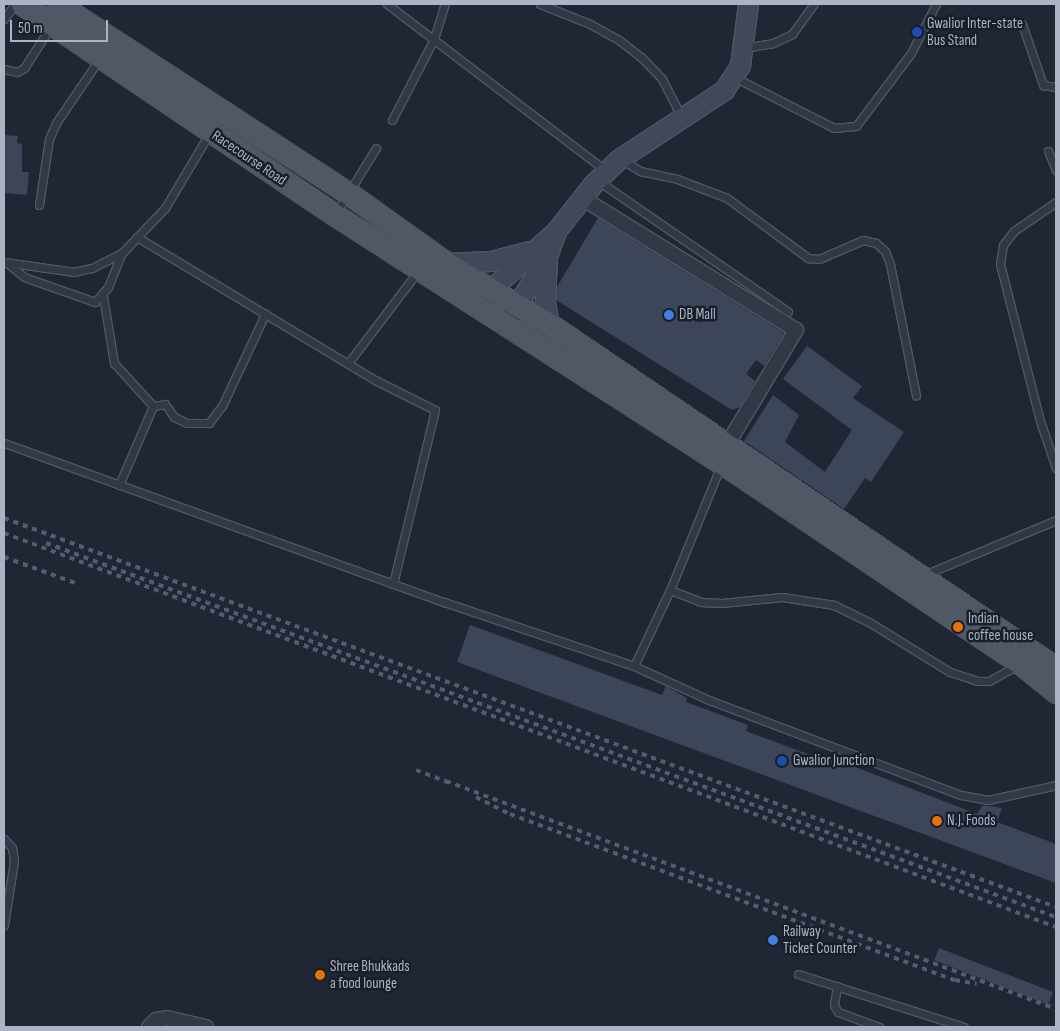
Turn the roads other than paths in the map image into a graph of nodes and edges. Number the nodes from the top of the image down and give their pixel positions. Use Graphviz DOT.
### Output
graph roads {
  1 [pos="15,4"];
  2 [pos="22,4"];
  3 [pos="386,4"];
  4 [pos="444,4"];
  5 [pos="540,4"];
  6 [pos="748,4"];
  7 [pos="814,4"];
  8 [pos="936,4"];
  9 [pos="55,14"];
  10 [pos="4,19"];
  11 [pos="1022,24"];
  12 [pos="434,40"];
  13 [pos="742,48"];
  14 [pos="100,58"];
  15 [pos="4,69"];
  16 [pos="734,77"];
  17 [pos="1056,87"];
  18 [pos="683,118"];
  19 [pos="392,120"];
  20 [pos="211,132"];
  21 [pos="376,148"];
  22 [pos="1048,151"];
  23 [pos="608,170"];
  24 [pos="1056,170"];
  25 [pos="348,193"];
  26 [pos="582,198"];
  27 [pos="1056,202"];
  28 [pos="39,205"];
  29 [pos="335,216"];
  30 [pos="137,237"];
  31 [pos="122,253"];
  32 [pos="539,254"];
  33 [pos="5,262"];
  34 [pos="446,263"];
  35 [pos="419,270"];
  36 [pos="491,289"];
  37 [pos="103,296"];
  38 [pos="517,306"];
  39 [pos="479,308"];
  40 [pos="788,312"];
  41 [pos="265,314"];
  42 [pos="549,324"];
  43 [pos="505,325"];
  44 [pos="349,362"];
  45 [pos="916,395"];
  46 [pos="152,406"];
  47 [pos="4,443"];
  48 [pos="725,454"];
  49 [pos="1056,468"];
  50 [pos="119,485"];
  51 [pos="1056,520"];
  52 [pos="921,576"];
  53 [pos="393,584"];
  54 [pos="670,590"];
  55 [pos="1020,663"];
  56 [pos="634,666"];
  57 [pos="1056,668"];
  58 [pos="1056,692"];
  59 [pos="1056,784"];
  60 [pos="4,839"];
  61 [pos="6,907"];
  62 [pos="4,925"];
  63 [pos="798,974"];
  64 [pos="837,986"];
  65 [pos="149,1027"];
  66 [pos="206,1027"];
  67 [pos="879,1027"];
  68 [pos="964,1027"];
  1 -- 10 [label="lane"];
  2 -- 9 [label="main road, Racecourse Road"];
  3 -- 12 [label="lane"];
  4 -- 12 [label="lane"];
  5 -- 18 [label="lane"];
  6 -- 13 [label="main road"];
  7 -- 13 [label="lane"];
  8 -- 16 [label="lane"];
  9 -- 14 [label="main road, Racecourse Road"];
  9 -- 15 [label="lane"];
  9 -- 25 [label="main road, Racecourse Road"];
  11 -- 17 [label="lane"];
  12 -- 19 [label="lane"];
  12 -- 23 [label="lane"];
  13 -- 16 [label="main road"];
  14 -- 20 [label="main road, Racecourse Road"];
  14 -- 28 [label="lane"];
  16 -- 18 [label="main road"];
  18 -- 23 [label="main road"];
  20 -- 29 [label="main road, Racecourse Road"];
  20 -- 30 [label="lane"];
  21 -- 25 [label="lane"];
  22 -- 24 [label="lane"];
  23 -- 26 [label="main road"];
  23 -- 40 [label="lane"];
  23 -- 45 [label="lane"];
  25 -- 29 [label="lane"];
  25 -- 34 [label="main road, Racecourse Road"];
  26 -- 32 [label="main road"];
  26 -- 48 [label="street"];
  27 -- 49 [label="lane"];
  29 -- 35 [label="main road, Racecourse Road"];
  30 -- 31 [label="lane"];
  30 -- 41 [label="lane"];
  31 -- 33 [label="lane"];
  31 -- 37 [label="lane"];
  32 -- 34 [label="main road"];
  32 -- 36 [label="main road"];
  32 -- 38 [label="main road"];
  32 -- 42 [label="main road"];
  33 -- 37 [label="lane"];
  34 -- 36 [label="main road, Racecourse Road"];
  35 -- 39 [label="main road, Racecourse Road"];
  35 -- 44 [label="lane"];
  36 -- 38 [label="main road, Racecourse Road"];
  36 -- 39 [label="main road"];
  37 -- 46 [label="lane"];
  38 -- 42 [label="main road, Racecourse Road"];
  38 -- 43 [label="main road"];
  39 -- 43 [label="main road, Racecourse Road"];
  41 -- 44 [label="lane"];
  41 -- 46 [label="lane"];
  42 -- 48 [label="main road, Racecourse Road"];
  43 -- 48 [label="main road, Racecourse Road"];
  44 -- 53 [label="lane"];
  46 -- 50 [label="lane"];
  47 -- 50 [label="lane"];
  48 -- 52 [label="main road"];
  48 -- 54 [label="lane"];
  48 -- 55 [label="main road"];
  50 -- 53 [label="lane"];
  51 -- 52 [label="lane"];
  52 -- 57 [label="main road"];
  53 -- 56 [label="lane"];
  54 -- 55 [label="lane"];
  54 -- 56 [label="lane"];
  55 -- 58 [label="main road"];
  56 -- 59 [label="lane"];
  60 -- 61 [label="lane"];
  61 -- 62 [label="lane"];
  63 -- 64 [label="lane"];
  64 -- 67 [label="lane"];
  64 -- 68 [label="lane"];
  65 -- 66 [label="street"];
}
